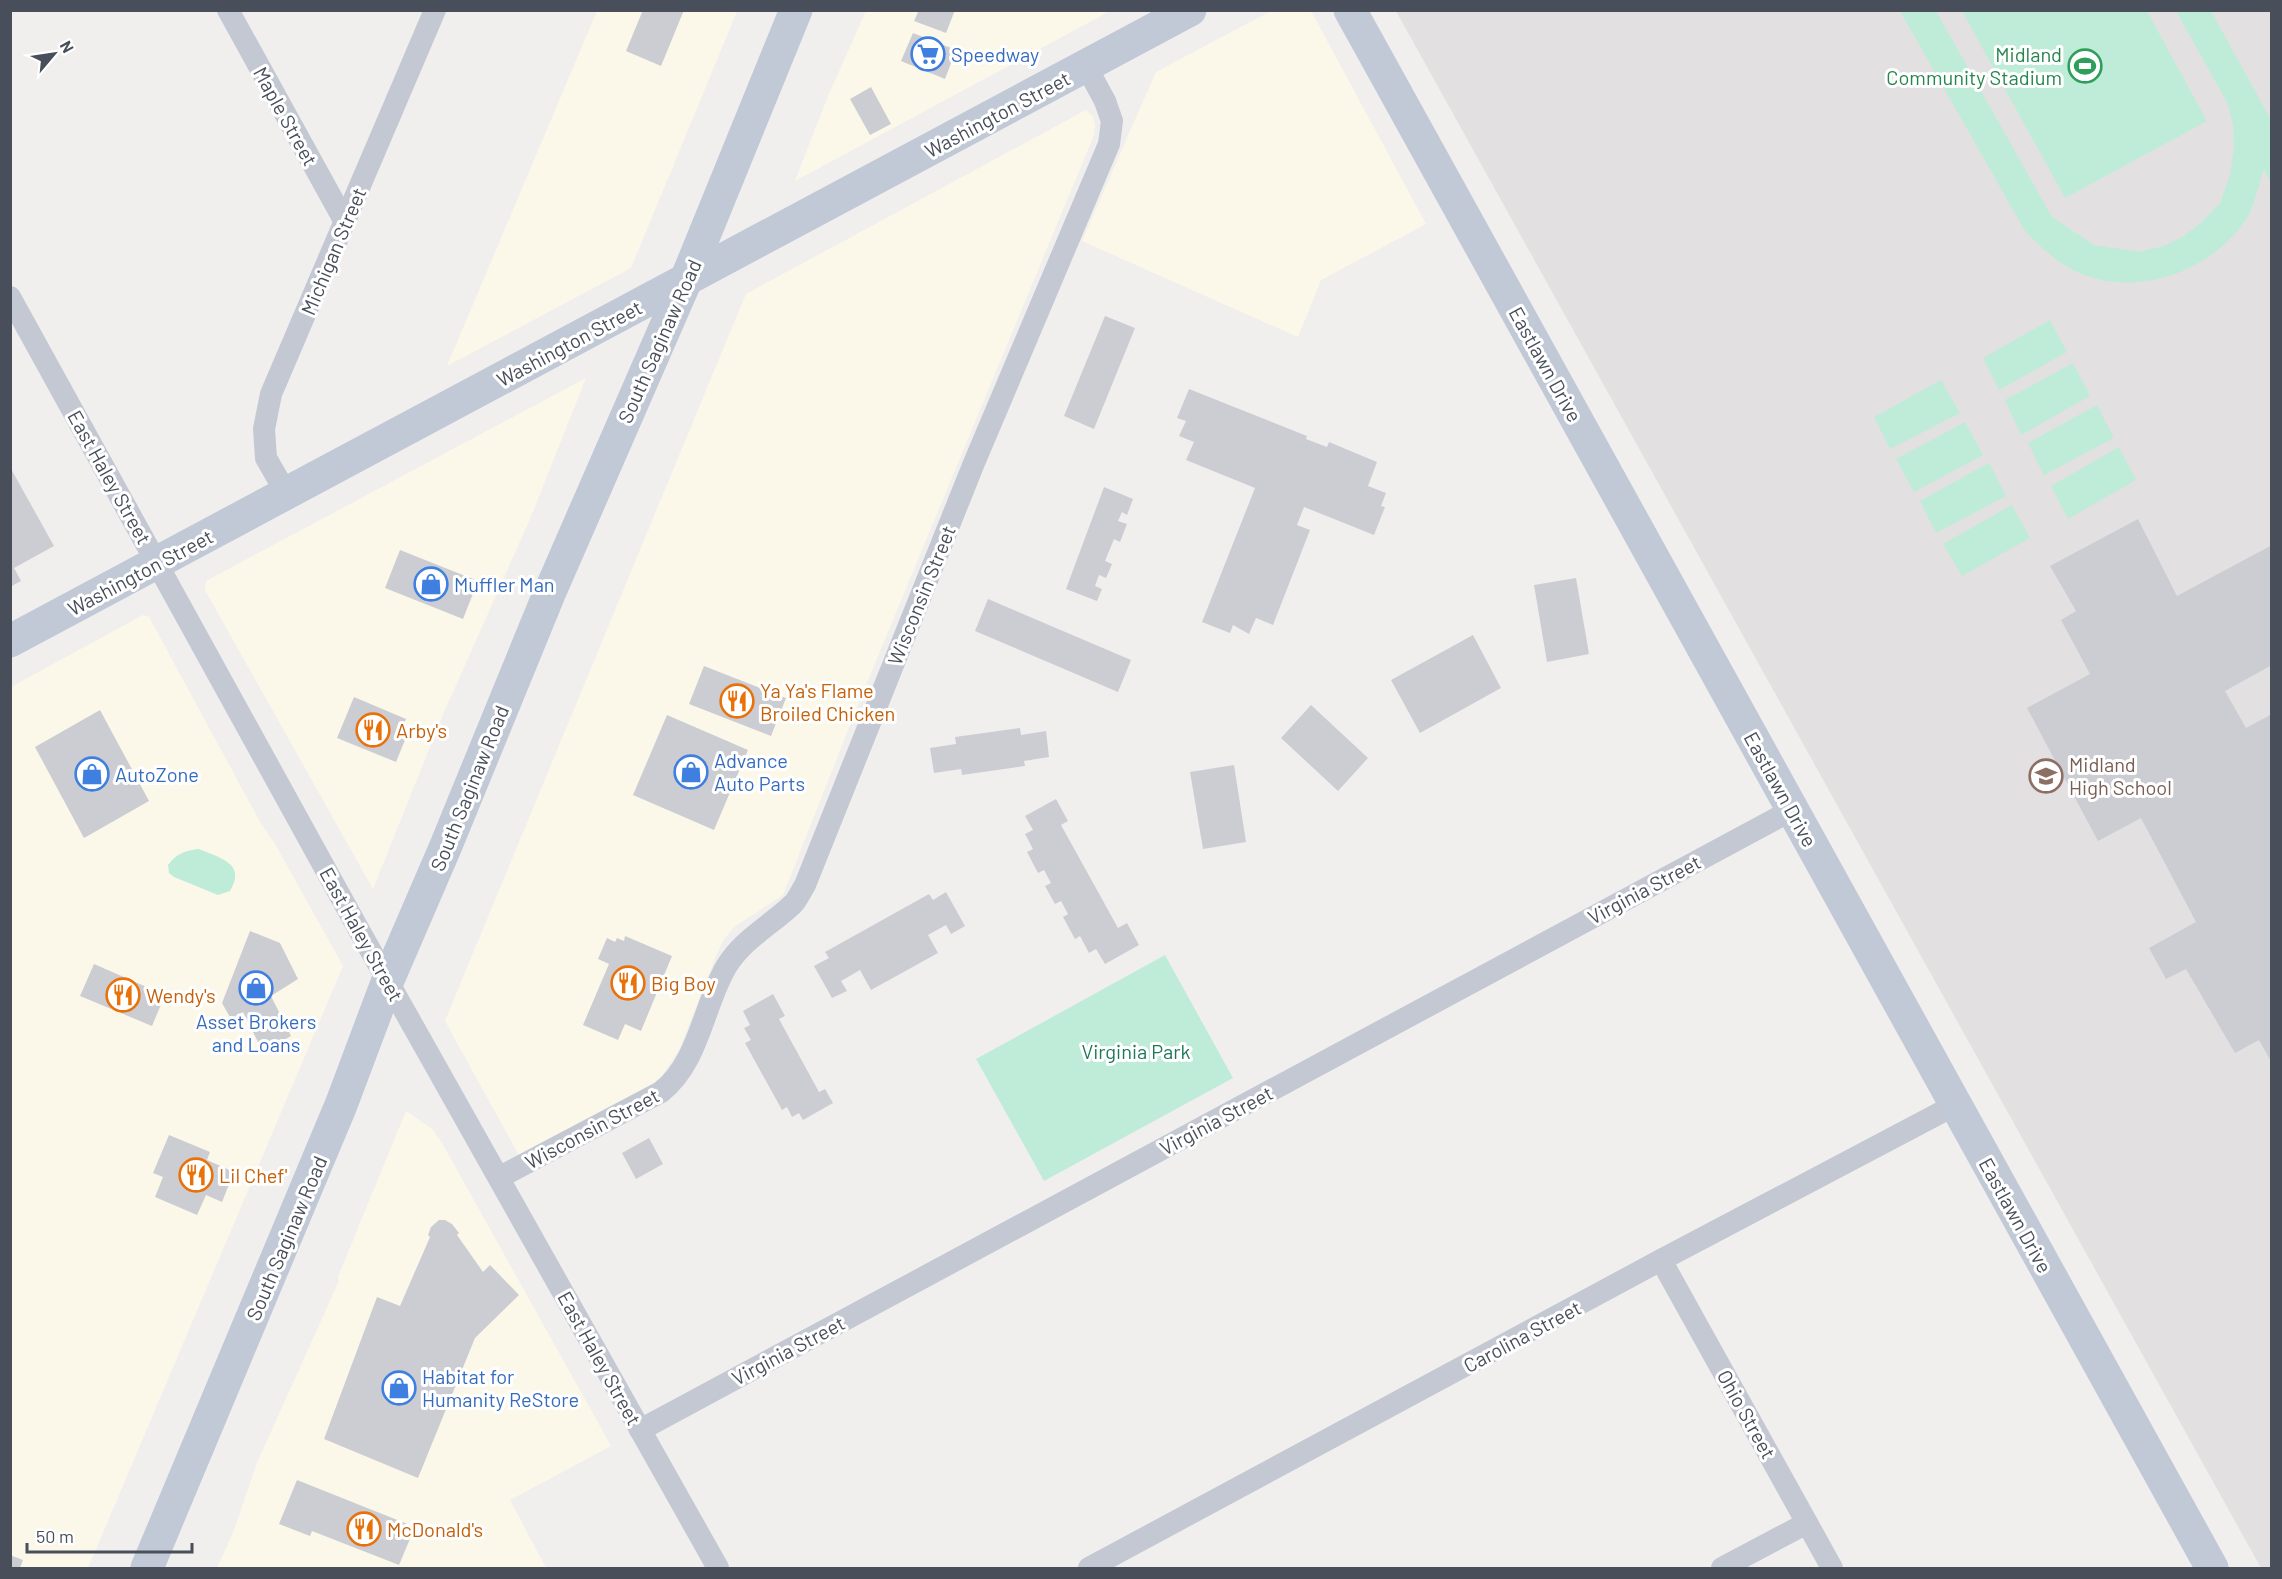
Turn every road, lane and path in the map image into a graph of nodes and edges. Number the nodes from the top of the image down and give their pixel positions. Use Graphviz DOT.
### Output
graph roads {
  1 [pos="228,10"];
  2 [pos="435,10"];
  3 [pos="796,10"];
  4 [pos="1190,10"];
  5 [pos="1350,10"];
  6 [pos="1086,66"];
  7 [pos="345,222"];
  8 [pos="686,280"];
  9 [pos="10,297"];
  10 [pos="286,493"];
  11 [pos="158,563"];
  12 [pos="10,641"];
  13 [pos="1792,810"];
  14 [pos="388,980"];
  15 [pos="1955,1105"];
  16 [pos="500,1177"];
  17 [pos="1661,1260"];
  18 [pos="640,1430"];
  19 [pos="1807,1523"];
  20 [pos="147,1569"];
  21 [pos="718,1569"];
  22 [pos="1089,1569"];
  23 [pos="1722,1569"];
  24 [pos="1832,1569"];
  25 [pos="2212,1569"];
  1 -- 7 [label="street, Maple Street"];
  2 -- 7 [label="street, Michigan Street"];
  3 -- 8 [label="street, South Saginaw Road"];
  4 -- 6 [label="street, Washington Street"];
  5 -- 13 [label="street, Eastlawn Drive"];
  6 -- 8 [label="street, Washington Street"];
  6 -- 16 [label="street, Wisconsin Street"];
  7 -- 10 [label="street, Michigan Street"];
  8 -- 10 [label="street, Washington Street"];
  8 -- 14 [label="street, South Saginaw Road"];
  9 -- 11 [label="street, East Haley Street"];
  10 -- 11 [label="street, Washington Street"];
  11 -- 12 [label="street, Washington Street"];
  11 -- 14 [label="street, East Haley Street"];
  13 -- 15 [label="street, Eastlawn Drive"];
  13 -- 18 [label="street, Virginia Street"];
  14 -- 16 [label="street, East Haley Street"];
  14 -- 20 [label="street, South Saginaw Road"];
  15 -- 17 [label="street, Carolina Street"];
  15 -- 25 [label="street, Eastlawn Drive"];
  16 -- 18 [label="street, East Haley Street"];
  17 -- 19 [label="street, Ohio Street"];
  17 -- 22 [label="street, Carolina Street"];
  18 -- 21 [label="street, East Haley Street"];
  19 -- 23 [label="street"];
  19 -- 24 [label="street, Ohio Street"];
}
